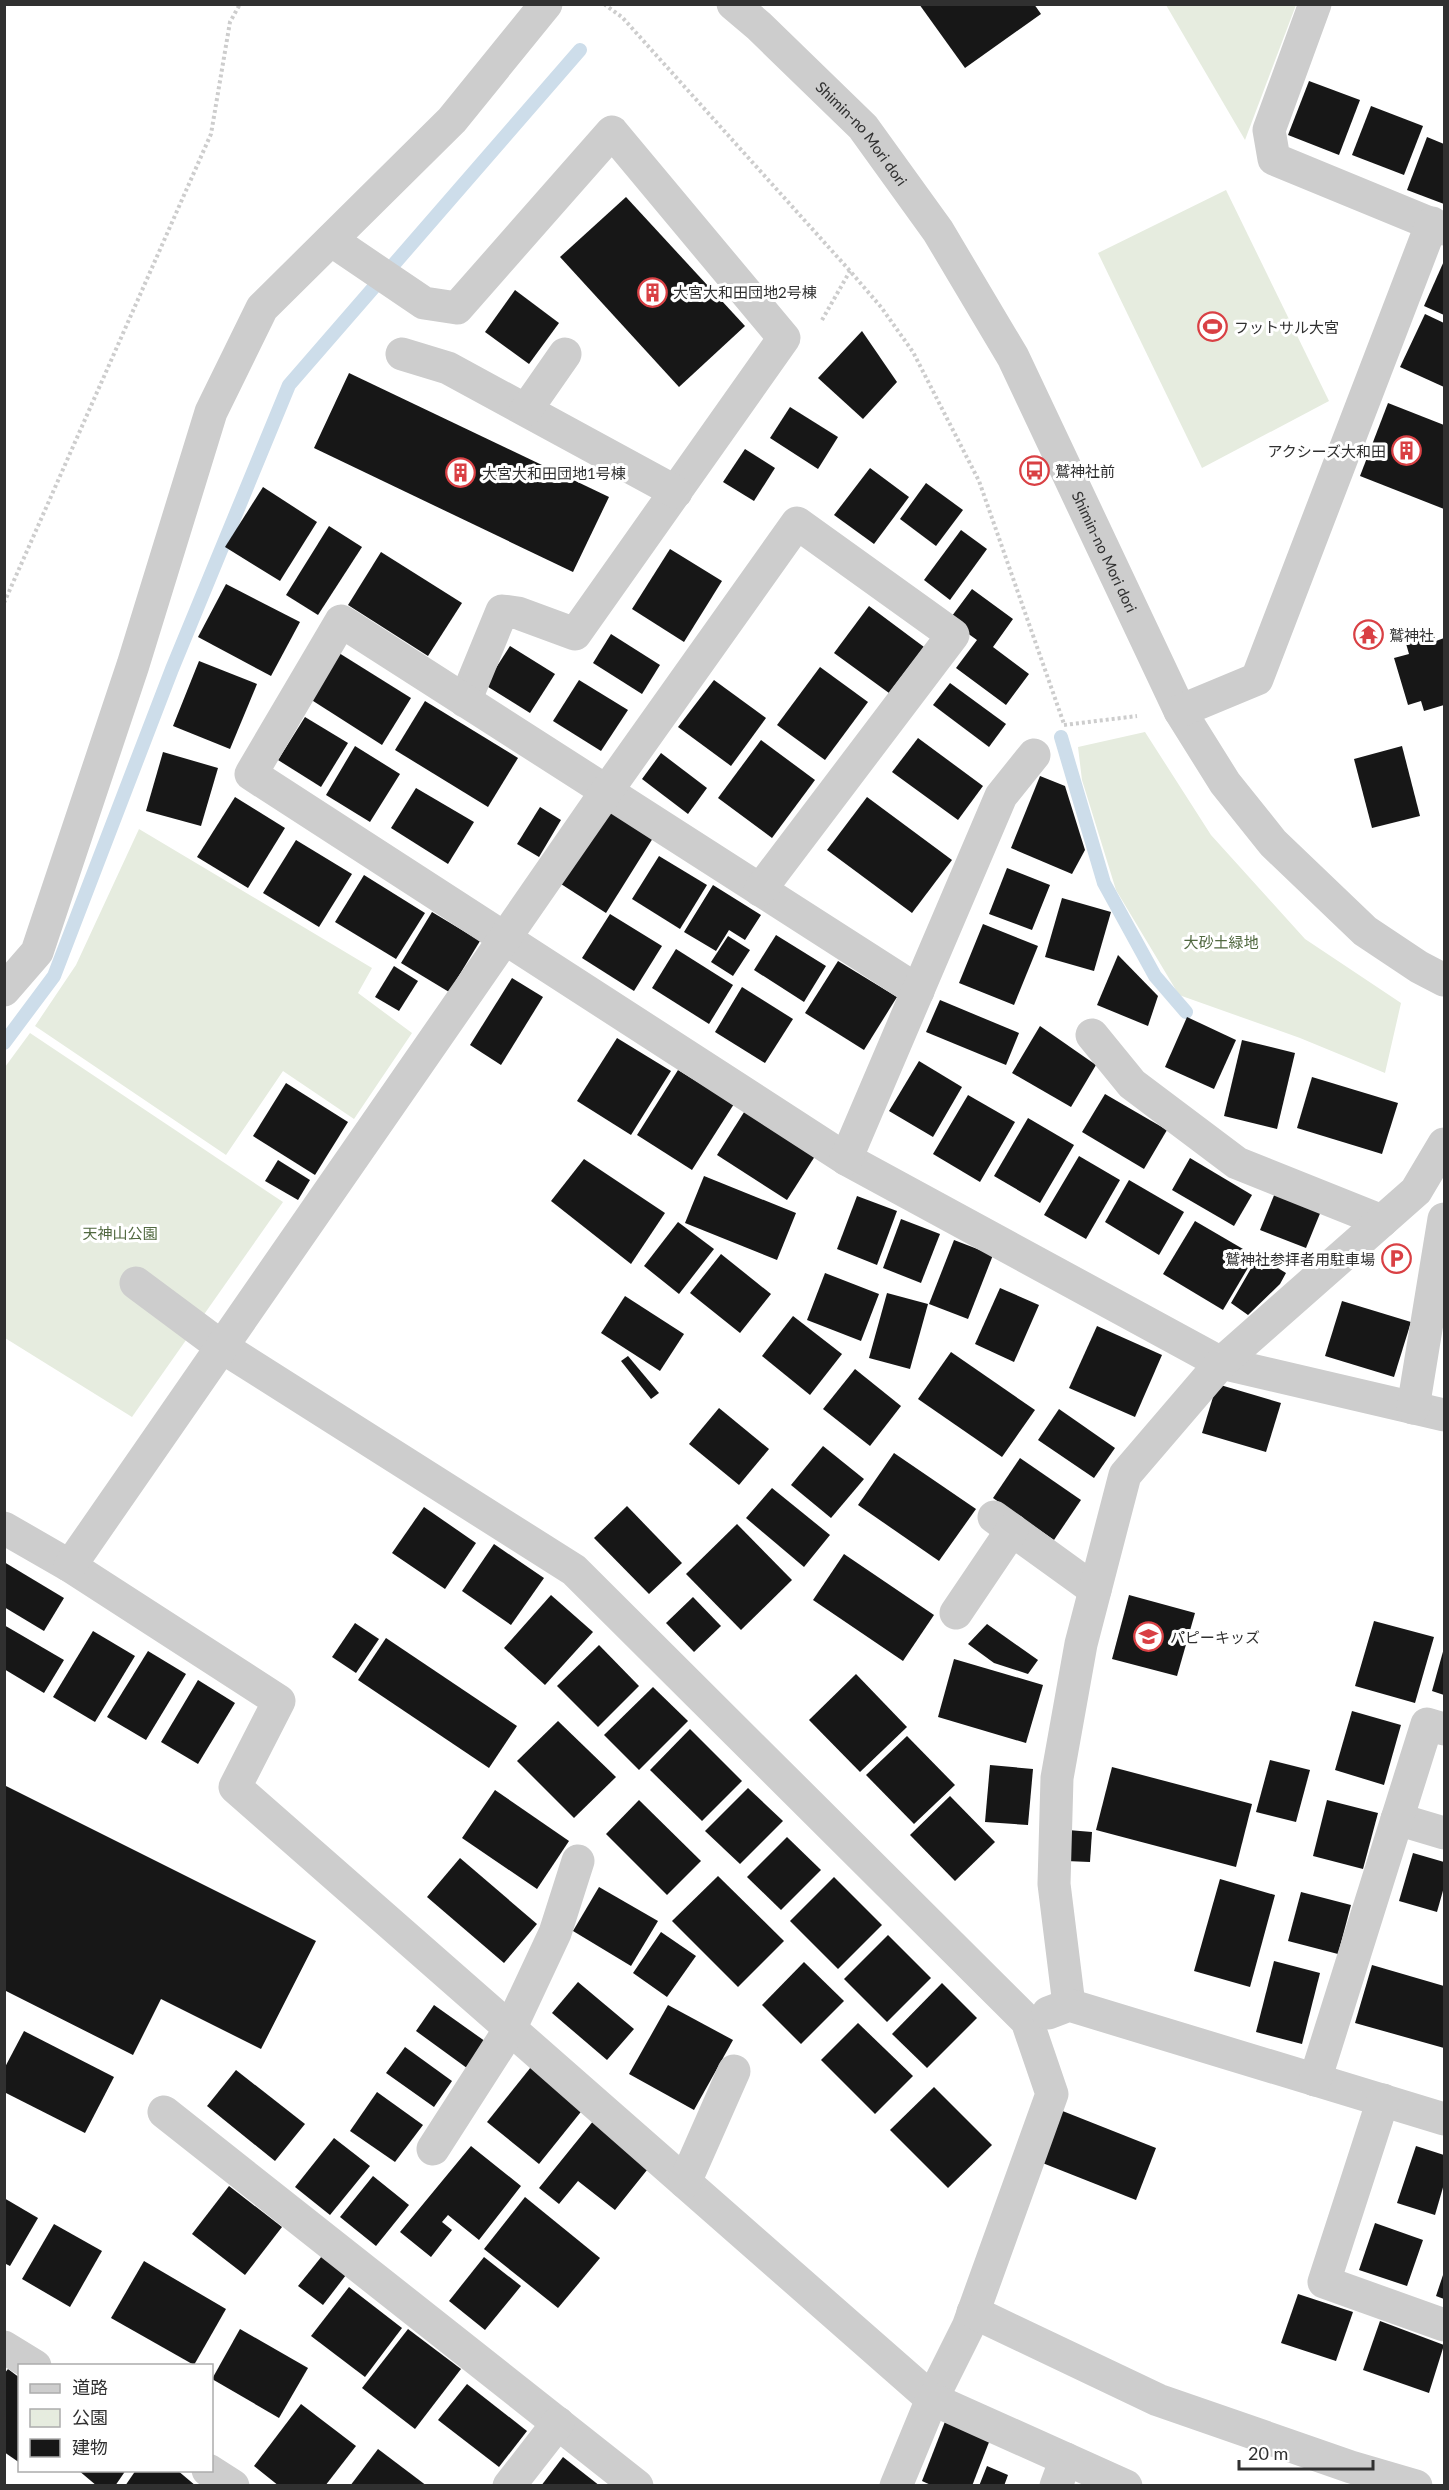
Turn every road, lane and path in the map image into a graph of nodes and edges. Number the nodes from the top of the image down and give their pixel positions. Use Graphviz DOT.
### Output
graph roads {
  1 [pos="240,4"];
  2 [pos="546,4"];
  3 [pos="604,4"];
  4 [pos="733,4"];
  5 [pos="1314,4"];
  6 [pos="1438,226"];
  7 [pos="332,240"];
  8 [pos="850,272"];
  9 [pos="822,320"];
  10 [pos="402,354"];
  11 [pos="565,354"];
  12 [pos="526,410"];
  13 [pos="676,492"];
  14 [pos="4,603"];
  15 [pos="465,701"];
  16 [pos="1180,711"];
  17 [pos="1064,724"];
  18 [pos="1059,729"];
  19 [pos="1034,755"];
  20 [pos="606,792"];
  21 [pos="760,890"];
  22 [pos="505,938"];
  23 [pos="1444,980"];
  24 [pos="4,990"];
  25 [pos="918,991"];
  26 [pos="1092,1035"];
  27 [pos="1444,1144"];
  28 [pos="846,1159"];
  29 [pos="1444,1219"];
  30 [pos="1382,1221"];
  31 [pos="136,1282"];
  32 [pos="222,1347"];
  33 [pos="1221,1363"];
  34 [pos="1413,1408"];
  35 [pos="1444,1415"];
  36 [pos="4,1528"];
  37 [pos="70,1566"];
  38 [pos="1095,1590"];
  39 [pos="956,1613"];
  40 [pos="1444,1730"];
  41 [pos="1397,1819"];
  42 [pos="1444,1833"];
  43 [pos="578,1861"];
  44 [pos="1069,2005"];
  45 [pos="1027,2021"];
  46 [pos="510,2029"];
  47 [pos="734,2071"];
  48 [pos="1315,2080"];
  49 [pos="1383,2100"];
  50 [pos="164,2112"];
  51 [pos="1444,2119"];
  52 [pos="433,2149"];
  53 [pos="685,2182"];
  54 [pos="973,2312"];
  55 [pos="1444,2325"];
  56 [pos="4,2347"];
  57 [pos="32,2364"];
  58 [pos="932,2399"];
  59 [pos="558,2423"];
  60 [pos="211,2472"];
  61 [pos="1061,2472"];
  62 [pos="233,2486"];
  63 [pos="509,2486"];
  64 [pos="637,2486"];
  65 [pos="896,2486"];
  66 [pos="1126,2486"];
  67 [pos="1416,2486"];
  1 -- 14 [label="path"];
  2 -- 7 [label="street"];
  3 -- 8 [label="path"];
  4 -- 16 [label="street, Shimin-no Mori dori"];
  5 -- 6 [label="street"];
  6 -- 16 [label="street"];
  7 -- 13 [label="street"];
  7 -- 24 [label="street"];
  8 -- 9 [label="path"];
  8 -- 17 [label="path"];
  10 -- 12 [label="street"];
  11 -- 12 [label="street"];
  12 -- 13 [label="street"];
  13 -- 15 [label="street"];
  15 -- 20 [label="street"];
  15 -- 22 [label="street"];
  16 -- 17 [label="path"];
  16 -- 23 [label="street, Shimin-no Mori dori"];
  17 -- 18 [label="path"];
  19 -- 25 [label="street"];
  20 -- 21 [label="street"];
  20 -- 21 [label="street"];
  20 -- 22 [label="street"];
  21 -- 25 [label="street"];
  22 -- 28 [label="street"];
  22 -- 32 [label="street"];
  25 -- 28 [label="street"];
  26 -- 30 [label="street"];
  27 -- 30 [label="street"];
  28 -- 33 [label="street"];
  29 -- 34 [label="street"];
  30 -- 33 [label="street"];
  31 -- 32 [label="street"];
  32 -- 37 [label="street"];
  32 -- 45 [label="street"];
  33 -- 34 [label="street"];
  33 -- 38 [label="street"];
  34 -- 35 [label="street"];
  36 -- 37 [label="street"];
  37 -- 46 [label="street"];
  38 -- 39 [label="street"];
  38 -- 44 [label="street"];
  40 -- 41 [label="street"];
  41 -- 42 [label="street"];
  41 -- 48 [label="street"];
  43 -- 46 [label="street"];
  44 -- 45 [label="street"];
  44 -- 48 [label="street"];
  45 -- 54 [label="street"];
  46 -- 52 [label="street"];
  46 -- 53 [label="street"];
  47 -- 53 [label="street"];
  48 -- 49 [label="street"];
  49 -- 51 [label="street"];
  49 -- 55 [label="street"];
  50 -- 59 [label="street"];
  53 -- 58 [label="street"];
  54 -- 58 [label="street"];
  54 -- 67 [label="street"];
  56 -- 57 [label="street"];
  58 -- 61 [label="street"];
  58 -- 65 [label="street"];
  59 -- 63 [label="street"];
  59 -- 64 [label="street"];
  60 -- 62 [label="street"];
  61 -- 66 [label="street"];
}
